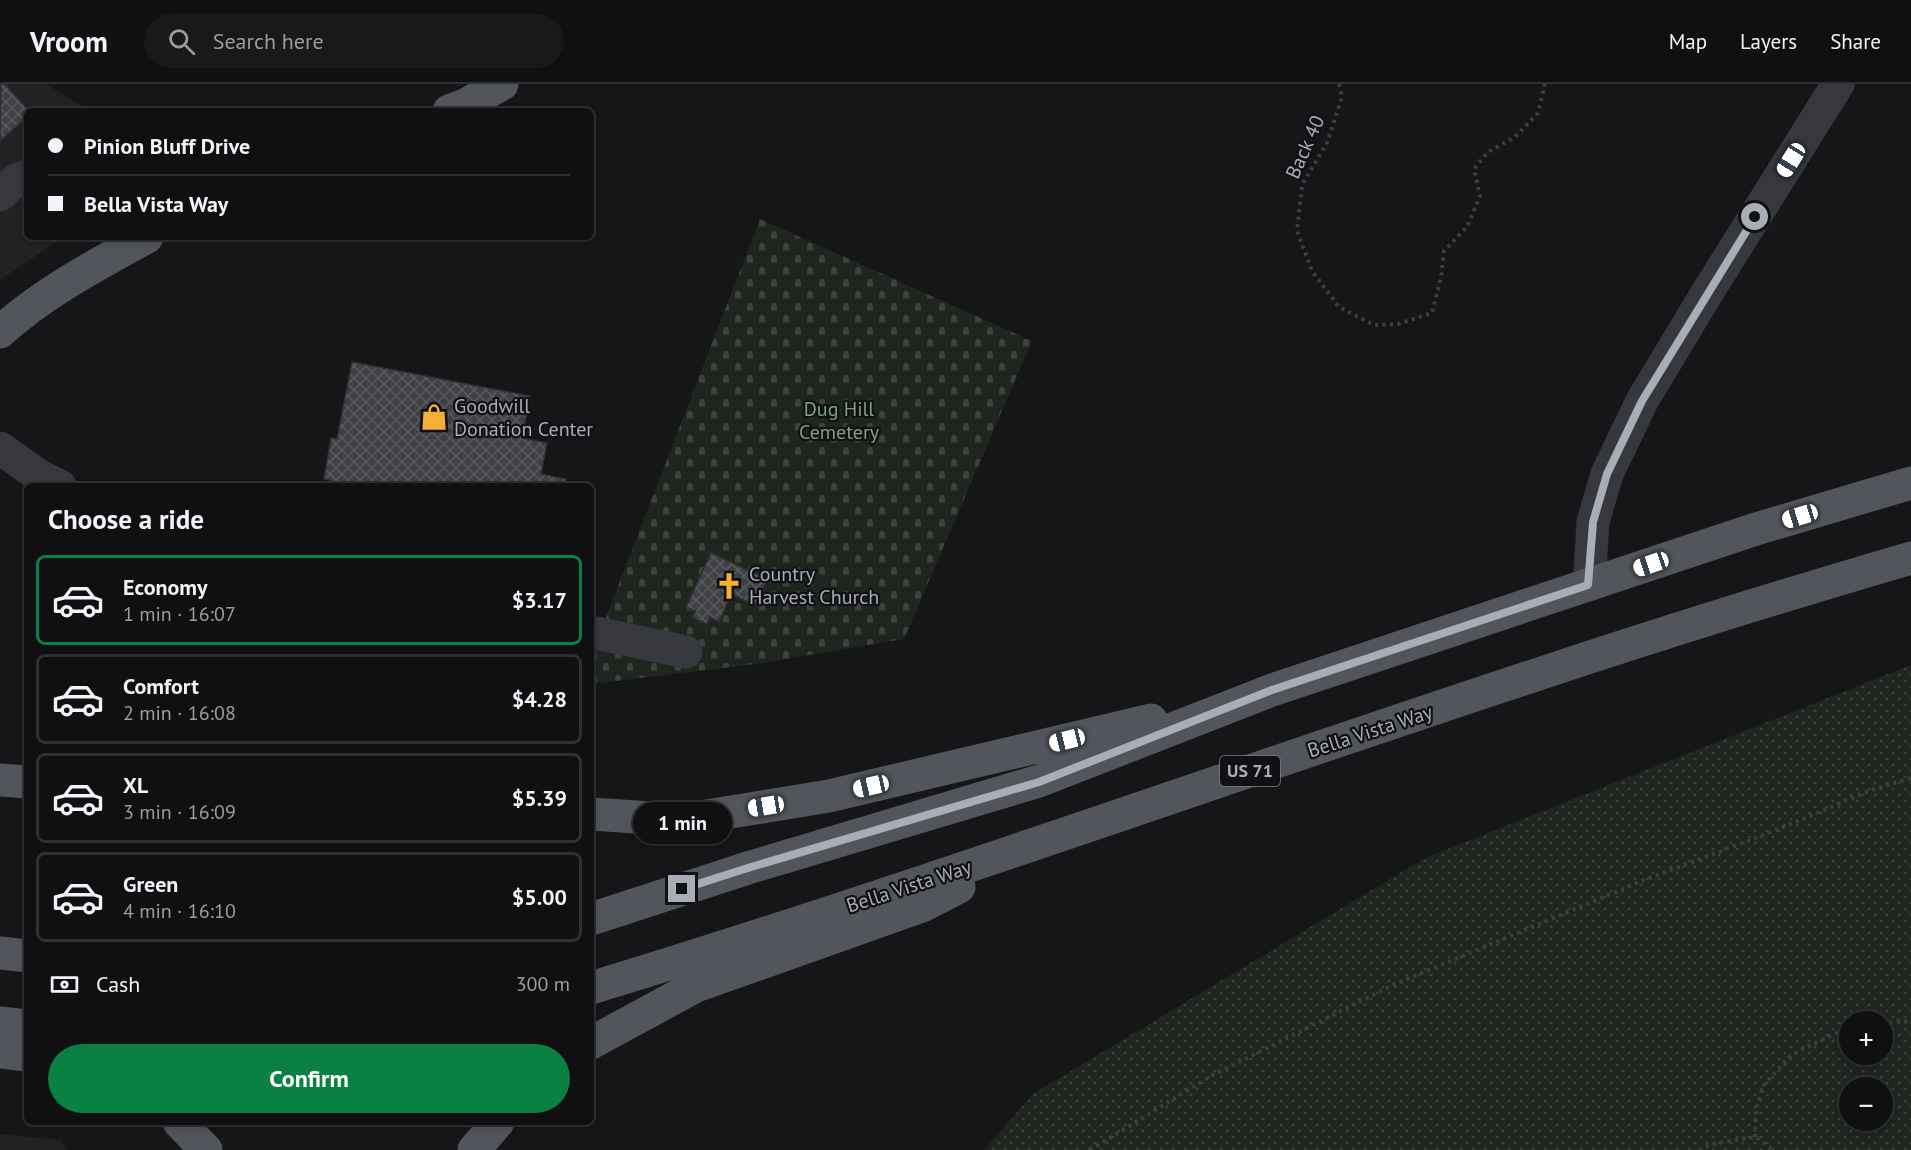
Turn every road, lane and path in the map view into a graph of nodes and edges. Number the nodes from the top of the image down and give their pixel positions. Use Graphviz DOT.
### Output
graph roads {
  1 [pos="501,84"];
  2 [pos="1339,84"];
  3 [pos="1545,84"];
  4 [pos="1838,84"];
  5 [pos="457,108"];
  6 [pos="24,177"];
  7 [pos="0,195"];
  8 [pos="142,240"];
  9 [pos="0,332"];
  10 [pos="0,448"];
  11 [pos="49,480"];
  12 [pos="1911,483"];
  13 [pos="1911,558"];
  14 [pos="1588,585"];
  15 [pos="594,633"];
  16 [pos="686,652"];
  17 [pos="1272,690"];
  18 [pos="1911,778"];
  19 [pos="0,780"];
  20 [pos="24,782"];
  21 [pos="594,814"];
  22 [pos="1045,842"];
  23 [pos="594,917"];
  24 [pos="0,953"];
  25 [pos="24,956"];
  26 [pos="594,987"];
  27 [pos="1893,1022"];
  28 [pos="1911,1022"];
  29 [pos="0,1023"];
  30 [pos="24,1026"];
  31 [pos="1839,1031"];
  32 [pos="594,1040"];
  33 [pos="0,1052"];
  34 [pos="24,1055"];
  35 [pos="182,1125"];
  36 [pos="495,1125"];
  37 [pos="1755,1137"];
  38 [pos="206,1150"];
  39 [pos="474,1150"];
  40 [pos="1090,1150"];
  41 [pos="1699,1150"];
  42 [pos="1773,1150"];
  1 -- 5 [label="main road"];
  2 -- 3 [label="path, Back 40"];
  4 -- 14 [label="street"];
  6 -- 7 [label="street"];
  8 -- 9 [label="main road"];
  10 -- 11 [label="street"];
  12 -- 14 [label="main road"];
  13 -- 22 [label="main road, Bella Vista Way / US 71"];
  14 -- 17 [label="main road"];
  15 -- 16 [label="street"];
  17 -- 21 [label="main road"];
  17 -- 23 [label="main road"];
  18 -- 40 [label="path"];
  19 -- 20 [label="main road"];
  22 -- 26 [label="main road, Bella Vista Way / US 71"];
  22 -- 32 [label="main road"];
  24 -- 25 [label="main road"];
  27 -- 28 [label="path"];
  29 -- 30 [label="main road"];
  31 -- 37 [label="path"];
  33 -- 34 [label="main road"];
  35 -- 38 [label="main road"];
  36 -- 39 [label="main road"];
  37 -- 41 [label="path"];
  37 -- 42 [label="path"];
}
